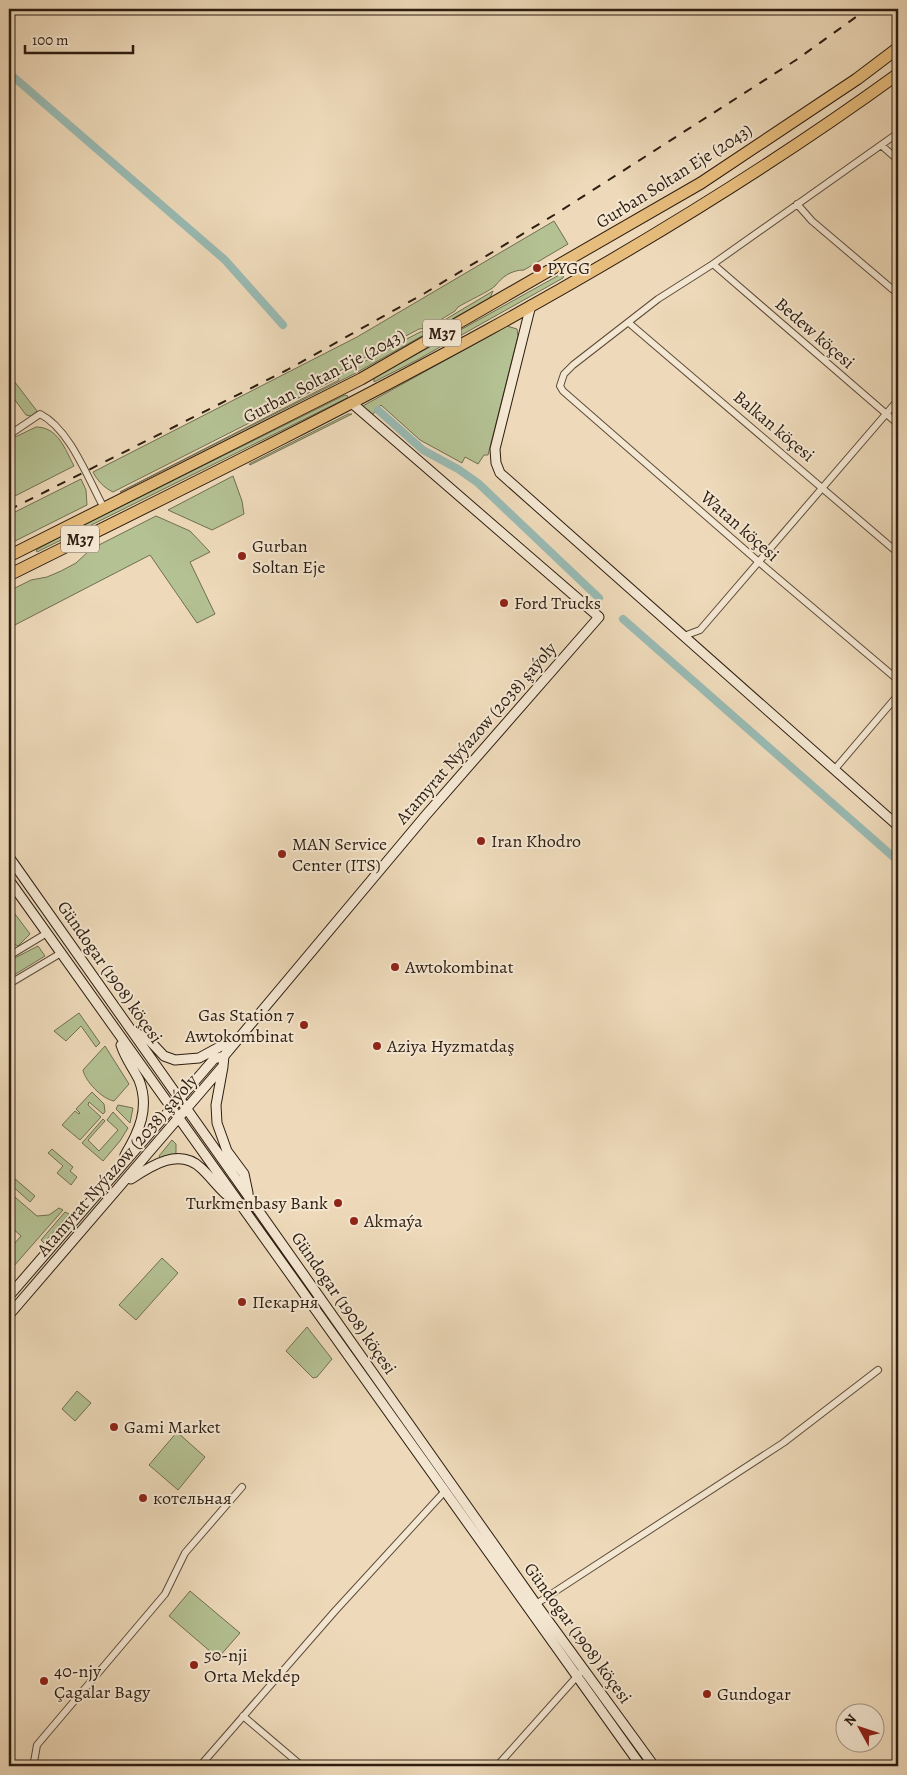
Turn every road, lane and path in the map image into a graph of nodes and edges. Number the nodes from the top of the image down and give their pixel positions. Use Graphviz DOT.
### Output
graph roads {
  1 [pos="898,48"];
  2 [pos="898,74"];
  3 [pos="898,133"];
  4 [pos="881,145"];
  5 [pos="898,160"];
  6 [pos="797,204"];
  7 [pos="603,240"];
  8 [pos="614,257"];
  9 [pos="713,264"];
  10 [pos="559,265"];
  11 [pos="568,282"];
  12 [pos="898,294"];
  13 [pos="531,305"];
  14 [pos="629,323"];
  15 [pos="898,400"];
  16 [pos="353,404"];
  17 [pos="886,414"];
  18 [pos="898,424"];
  19 [pos="9,434"];
  20 [pos="824,489"];
  21 [pos="104,508"];
  22 [pos="898,553"];
  23 [pos="9,556"];
  24 [pos="760,563"];
  25 [pos="9,575"];
  26 [pos="684,636"];
  27 [pos="898,680"];
  28 [pos="898,696"];
  29 [pos="835,769"];
  30 [pos="898,826"];
  31 [pos="9,857"];
  32 [pos="9,880"];
  33 [pos="58,927"];
  34 [pos="47,933"];
  35 [pos="61,953"];
  36 [pos="9,956"];
  37 [pos="9,984"];
  38 [pos="131,1030"];
  39 [pos="243,1034"];
  40 [pos="119,1037"];
  41 [pos="224,1056"];
  42 [pos="223,1066"];
  43 [pos="180,1099"];
  44 [pos="171,1109"];
  45 [pos="187,1109"];
  46 [pos="178,1119"];
  47 [pos="114,1175"];
  48 [pos="122,1184"];
  49 [pos="248,1196"];
  50 [pos="240,1204"];
  51 [pos="9,1296"];
  52 [pos="9,1314"];
  53 [pos="878,1370"];
  54 [pos="452,1485"];
  55 [pos="242,1487"];
  56 [pos="445,1491"];
  57 [pos="536,1604"];
  58 [pos="584,1669"];
  59 [pos="576,1676"];
  60 [pos="243,1716"];
  61 [pos="37,1766"];
  62 [pos="200,1766"];
  63 [pos="302,1766"];
  64 [pos="497,1766"];
  65 [pos="640,1766"];
  66 [pos="654,1766"];
  1 -- 7 [label="highway, Gurban Soltan Eje (2043) / M37"];
  2 -- 8 [label="highway, Gurban Soltan Eje (2043) / M37"];
  3 -- 4 [label="street"];
  4 -- 5 [label="street"];
  4 -- 6 [label="street"];
  6 -- 9 [label="street"];
  6 -- 12 [label="street"];
  7 -- 8 [label="highway"];
  7 -- 10 [label="highway, Gurban Soltan Eje (2043) / M37"];
  8 -- 11 [label="highway, Gurban Soltan Eje (2043) / M37"];
  9 -- 14 [label="street"];
  9 -- 17 [label="street, Bedew köçesi"];
  10 -- 11 [label="highway"];
  10 -- 21 [label="highway, Gurban Soltan Eje (2043) / M37"];
  11 -- 13 [label="highway, Gurban Soltan Eje (2043) / M37"];
  13 -- 16 [label="highway, Gurban Soltan Eje (2043) / M37"];
  13 -- 26 [label="main road"];
  14 -- 20 [label="street, Balkan köçesi"];
  14 -- 24 [label="street, Watan köçesi"];
  15 -- 17 [label="street"];
  16 -- 25 [label="highway, Gurban Soltan Eje (2043) / M37"];
  16 -- 39 [label="main road, Atamyrat Nyýazow (2038) şaýoly"];
  17 -- 18 [label="street, Bedew köçesi"];
  17 -- 20 [label="street"];
  19 -- 21 [label="street"];
  20 -- 22 [label="street, Balkan köçesi"];
  20 -- 24 [label="street"];
  21 -- 23 [label="highway, Gurban Soltan Eje (2043) / M37"];
  24 -- 26 [label="street"];
  24 -- 27 [label="street, Watan köçesi"];
  26 -- 29 [label="main road"];
  28 -- 29 [label="street"];
  29 -- 30 [label="main road"];
  31 -- 33 [label="main road, Gündogar (1908) köçesi"];
  32 -- 34 [label="main road, Gündogar (1908) köçesi"];
  33 -- 34 [label="main road"];
  33 -- 38 [label="main road, Gündogar (1908) köçesi"];
  34 -- 35 [label="main road, Gündogar (1908) köçesi"];
  34 -- 36 [label="street"];
  35 -- 37 [label="street"];
  35 -- 40 [label="main road, Gündogar (1908) köçesi"];
  38 -- 39 [label="main road"];
  38 -- 43 [label="main road, Gündogar (1908) köçesi"];
  39 -- 41 [label="main road, Atamyrat Nyýazow (2038) şaýoly"];
  40 -- 44 [label="main road, Gündogar (1908) köçesi"];
  40 -- 47 [label="main road"];
  41 -- 42 [label="main road"];
  41 -- 43 [label="main road, Atamyrat Nyýazow (2038) şaýoly"];
  42 -- 45 [label="main road, Atamyrat Nyýazow (2038) şaýoly"];
  42 -- 49 [label="main road"];
  43 -- 44 [label="main road, Atamyrat Nyýazow (2038) şaýoly"];
  43 -- 45 [label="main road, Gündogar (1908) köçesi"];
  44 -- 46 [label="main road, Gündogar (1908) köçesi"];
  44 -- 47 [label="main road, Atamyrat Nyýazow (2038) şaýoly"];
  45 -- 46 [label="main road, Atamyrat Nyýazow (2038) şaýoly"];
  45 -- 49 [label="main road, Gündogar (1908) köçesi"];
  46 -- 48 [label="main road, Atamyrat Nyýazow (2038) şaýoly"];
  46 -- 50 [label="main road, Gündogar (1908) köçesi"];
  47 -- 51 [label="main road, Atamyrat Nyýazow (2038) şaýoly"];
  48 -- 50 [label="main road"];
  48 -- 52 [label="main road, Atamyrat Nyýazow (2038) şaýoly"];
  49 -- 54 [label="main road, Gündogar (1908) köçesi"];
  50 -- 56 [label="main road, Gündogar (1908) köçesi"];
  53 -- 57 [label="street"];
  54 -- 56 [label="main road"];
  54 -- 57 [label="main road, Gündogar (1908) köçesi"];
  55 -- 61 [label="street"];
  56 -- 59 [label="main road, Gündogar (1908) köçesi"];
  56 -- 60 [label="street"];
  57 -- 58 [label="main road, Gündogar (1908) köçesi"];
  58 -- 59 [label="street"];
  58 -- 66 [label="main road, Gündogar (1908) köçesi"];
  59 -- 64 [label="street"];
  59 -- 65 [label="main road, Gündogar (1908) köçesi"];
  60 -- 62 [label="street"];
  60 -- 63 [label="street"];
}
